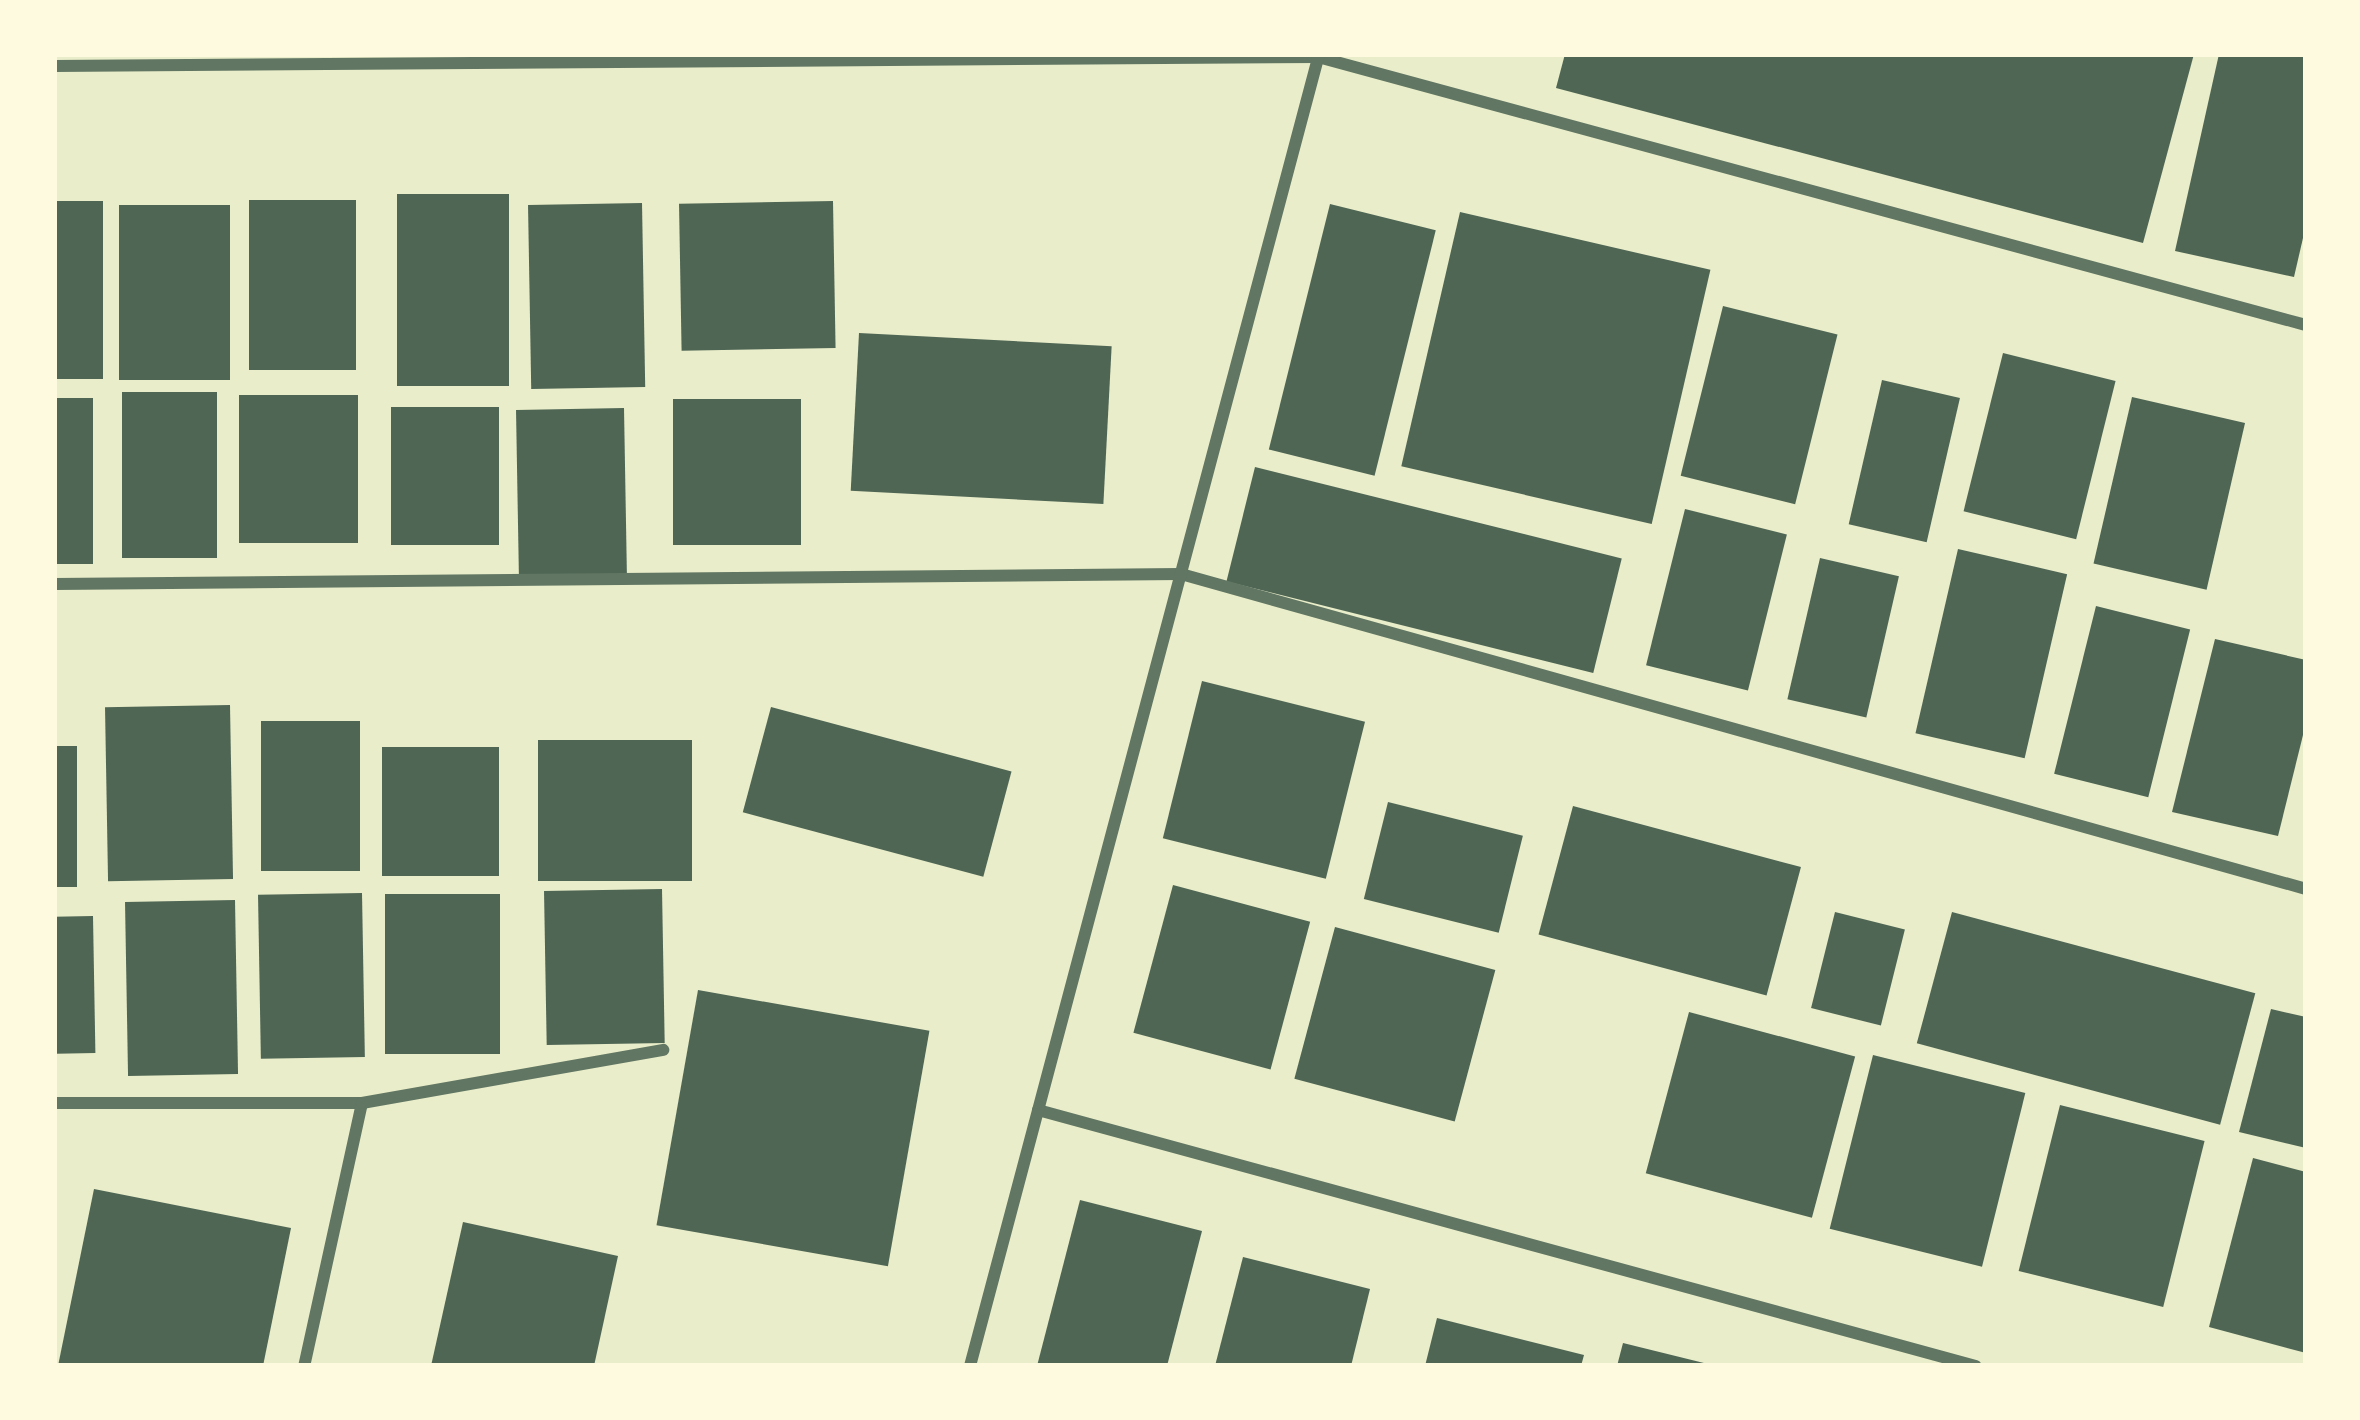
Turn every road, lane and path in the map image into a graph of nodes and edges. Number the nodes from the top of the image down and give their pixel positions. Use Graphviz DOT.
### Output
graph roads {
  1 [pos="1318,56"];
  2 [pos="54,66"];
  3 [pos="2306,326"];
  4 [pos="1181,574"];
  5 [pos="54,584"];
  6 [pos="2306,889"];
  7 [pos="663,1050"];
  8 [pos="54,1103"];
  9 [pos="362,1103"];
  10 [pos="1038,1109"];
  11 [pos="304,1366"];
  12 [pos="970,1366"];
  13 [pos="1976,1366"];
  1 -- 2 [label="street"];
  1 -- 3 [label="street"];
  1 -- 4 [label="street"];
  4 -- 5 [label="street"];
  4 -- 6 [label="street"];
  4 -- 10 [label="street"];
  7 -- 9 [label="street"];
  8 -- 9 [label="street"];
  9 -- 11 [label="street"];
  10 -- 12 [label="street"];
  10 -- 13 [label="street"];
}
